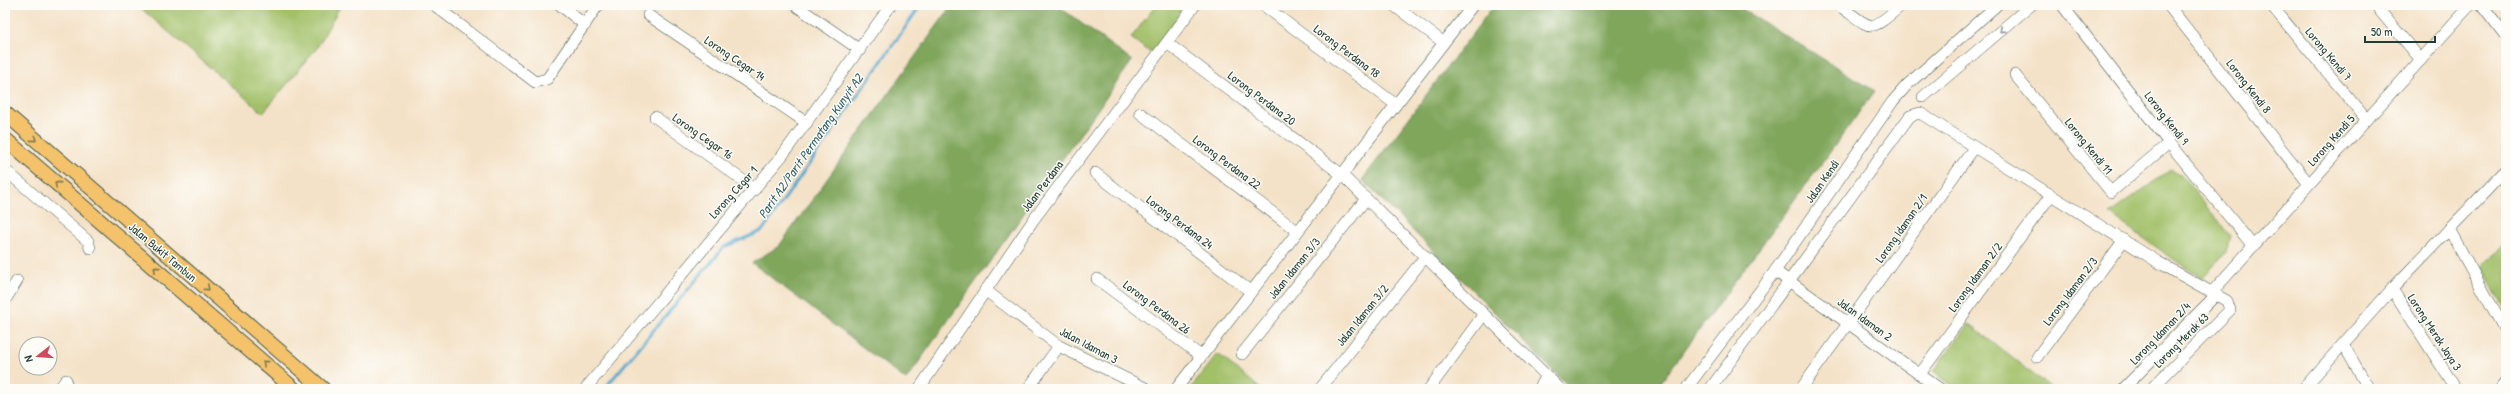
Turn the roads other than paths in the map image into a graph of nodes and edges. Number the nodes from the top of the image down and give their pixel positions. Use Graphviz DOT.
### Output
graph roads {
  1 [pos="434,5"];
  2 [pos="560,5"];
  3 [pos="598,5"];
  4 [pos="795,5"];
  5 [pos="891,5"];
  6 [pos="1195,5"];
  7 [pos="1263,5"];
  8 [pos="1393,5"];
  9 [pos="1473,5"];
  10 [pos="1838,5"];
  11 [pos="1902,5"];
  12 [pos="1997,5"];
  13 [pos="2032,5"];
  14 [pos="2062,5"];
  15 [pos="2168,5"];
  16 [pos="2271,5"];
  17 [pos="2375,5"];
  18 [pos="2470,5"];
  19 [pos="2482,5"];
  20 [pos="648,15"];
  21 [pos="584,24"];
  22 [pos="2506,36"];
  23 [pos="1443,42"];
  24 [pos="1167,43"];
  25 [pos="860,50"];
  26 [pos="2421,60"];
  27 [pos="2015,75"];
  28 [pos="1923,97"];
  29 [pos="1395,104"];
  30 [pos="5,113"];
  31 [pos="1140,113"];
  32 [pos="654,118"];
  33 [pos="2367,120"];
  34 [pos="807,123"];
  35 [pos="5,139"];
  36 [pos="2169,143"];
  37 [pos="1974,148"];
  38 [pos="5,170"];
  39 [pos="2506,170"];
  40 [pos="1095,173"];
  41 [pos="1341,174"];
  42 [pos="2309,184"];
  43 [pos="755,189"];
  44 [pos="2051,195"];
  45 [pos="1366,199"];
  46 [pos="2449,229"];
  47 [pos="1298,231"];
  48 [pos="2124,240"];
  49 [pos="2254,246"];
  50 [pos="90,248"];
  51 [pos="1425,257"];
  52 [pos="1775,271"];
  53 [pos="1097,279"];
  54 [pos="16,281"];
  55 [pos="1789,281"];
  56 [pos="2392,289"];
  57 [pos="985,290"];
  58 [pos="1250,291"];
  59 [pos="2214,294"];
  60 [pos="5,300"];
  61 [pos="1484,314"];
  62 [pos="1849,323"];
  63 [pos="2506,332"];
  64 [pos="2343,344"];
  65 [pos="1059,346"];
  66 [pos="1242,354"];
  67 [pos="1201,356"];
  68 [pos="2037,357"];
  69 [pos="1920,374"];
  70 [pos="1547,376"];
  71 [pos="2506,382"];
  72 [pos="294,389"];
  73 [pos="323,389"];
  74 [pos="585,389"];
  75 [pos="918,389"];
  76 [pos="1028,389"];
  77 [pos="1147,389"];
  78 [pos="1176,389"];
  79 [pos="1320,389"];
  80 [pos="1429,389"];
  81 [pos="1539,389"];
  82 [pos="1560,389"];
  83 [pos="1686,389"];
  84 [pos="1710,389"];
  85 [pos="1802,389"];
  86 [pos="1940,389"];
  87 [pos="2123,389"];
  88 [pos="2151,389"];
  89 [pos="2303,389"];
  90 [pos="2369,389"];
  91 [pos="2456,389"];
  92 [pos="2500,389"];
  1 -- 21 [label="street"];
  2 -- 21 [label="street"];
  3 -- 21 [label="street"];
  4 -- 25 [label="street"];
  5 -- 25 [label="street, Lorong Cegar 1"];
  6 -- 24 [label="street, Jalan Perdana"];
  7 -- 29 [label="street, Lorong Perdana 18"];
  8 -- 23 [label="street"];
  9 -- 23 [label="street"];
  10 -- 11 [label="street"];
  12 -- 52 [label="street, Jalan Kendi"];
  13 -- 28 [label="street, one-way"];
  14 -- 36 [label="street, Lorong Kendi 9"];
  15 -- 42 [label="street, Lorong Kendi 8"];
  16 -- 33 [label="street, Lorong Kendi 7"];
  17 -- 26 [label="street"];
  18 -- 26 [label="street, Lorong Kendi 5"];
  19 -- 22 [label="street"];
  20 -- 34 [label="street, Lorong Cegar 14"];
  23 -- 29 [label="street"];
  24 -- 41 [label="street, Lorong Perdana 20"];
  24 -- 57 [label="street, Jalan Perdana"];
  25 -- 34 [label="street, Lorong Cegar 1"];
  26 -- 33 [label="street, Lorong Kendi 5"];
  27 -- 36 [label="street, Lorong Kendi 11"];
  29 -- 41 [label="street"];
  30 -- 73 [label="main road, Jalan Bukit Tambun, one-way"];
  31 -- 47 [label="street, Lorong Perdana 22"];
  32 -- 43 [label="street, Lorong Cegar 16"];
  33 -- 42 [label="street, Lorong Kendi 5"];
  34 -- 43 [label="street, Lorong Cegar 1"];
  72 -- 35 [label="main road, Jalan Bukit Tambun, one-way"];
  36 -- 49 [label="street, Lorong Kendi 9"];
  37 -- 44 [label="street"];
  37 -- 55 [label="street"];
  37 -- 62 [label="street, Lorong Idaman 2/1"];
  38 -- 50 [label="street"];
  39 -- 46 [label="street"];
  40 -- 58 [label="street, Lorong Perdana 24"];
  41 -- 45 [label="street, Lorong Perdana 20"];
  41 -- 47 [label="street"];
  42 -- 49 [label="street, Lorong Kendi 5"];
  43 -- 74 [label="street, Lorong Cegar 1"];
  44 -- 48 [label="street"];
  44 -- 69 [label="street, Lorong Idaman 2/2"];
  45 -- 51 [label="street, Lorong Perdana 20"];
  45 -- 66 [label="street, Jalan Idaman 3/3"];
  46 -- 56 [label="street"];
  46 -- 63 [label="street"];
  47 -- 58 [label="street"];
  48 -- 59 [label="street"];
  48 -- 68 [label="street, Lorong Idaman 2/3"];
  49 -- 59 [label="street, Lorong Kendi 5"];
  51 -- 61 [label="street, Lorong Perdana 20"];
  51 -- 79 [label="street, Jalan Idaman 3/2"];
  52 -- 55 [label="street, Jalan Idaman 2"];
  52 -- 83 [label="street, Jalan Kendi"];
  53 -- 67 [label="street, Lorong Perdana 26"];
  54 -- 60 [label="street"];
  55 -- 62 [label="street, Jalan Idaman 2"];
  55 -- 84 [label="street"];
  56 -- 64 [label="street"];
  56 -- 91 [label="street, Lorong Merak Jaya 3"];
  57 -- 65 [label="street, Jalan Idaman 3"];
  57 -- 75 [label="street, Jalan Perdana"];
  58 -- 67 [label="street"];
  59 -- 87 [label="street, Lorong Idaman 2/4"];
  59 -- 88 [label="street, Lorong Merak 63"];
  61 -- 70 [label="street, Lorong Perdana 20"];
  61 -- 80 [label="street"];
  62 -- 69 [label="street, Jalan Idaman 2"];
  62 -- 85 [label="street, Lorong Idaman 2/1"];
  64 -- 89 [label="street"];
  64 -- 90 [label="street"];
  65 -- 76 [label="street"];
  65 -- 77 [label="street, Jalan Idaman 3"];
  67 -- 78 [label="street"];
  69 -- 86 [label="street, Jalan Idaman 2"];
  70 -- 81 [label="street"];
  70 -- 82 [label="street, Lorong Perdana 20"];
  71 -- 92 [label="street"];
}
